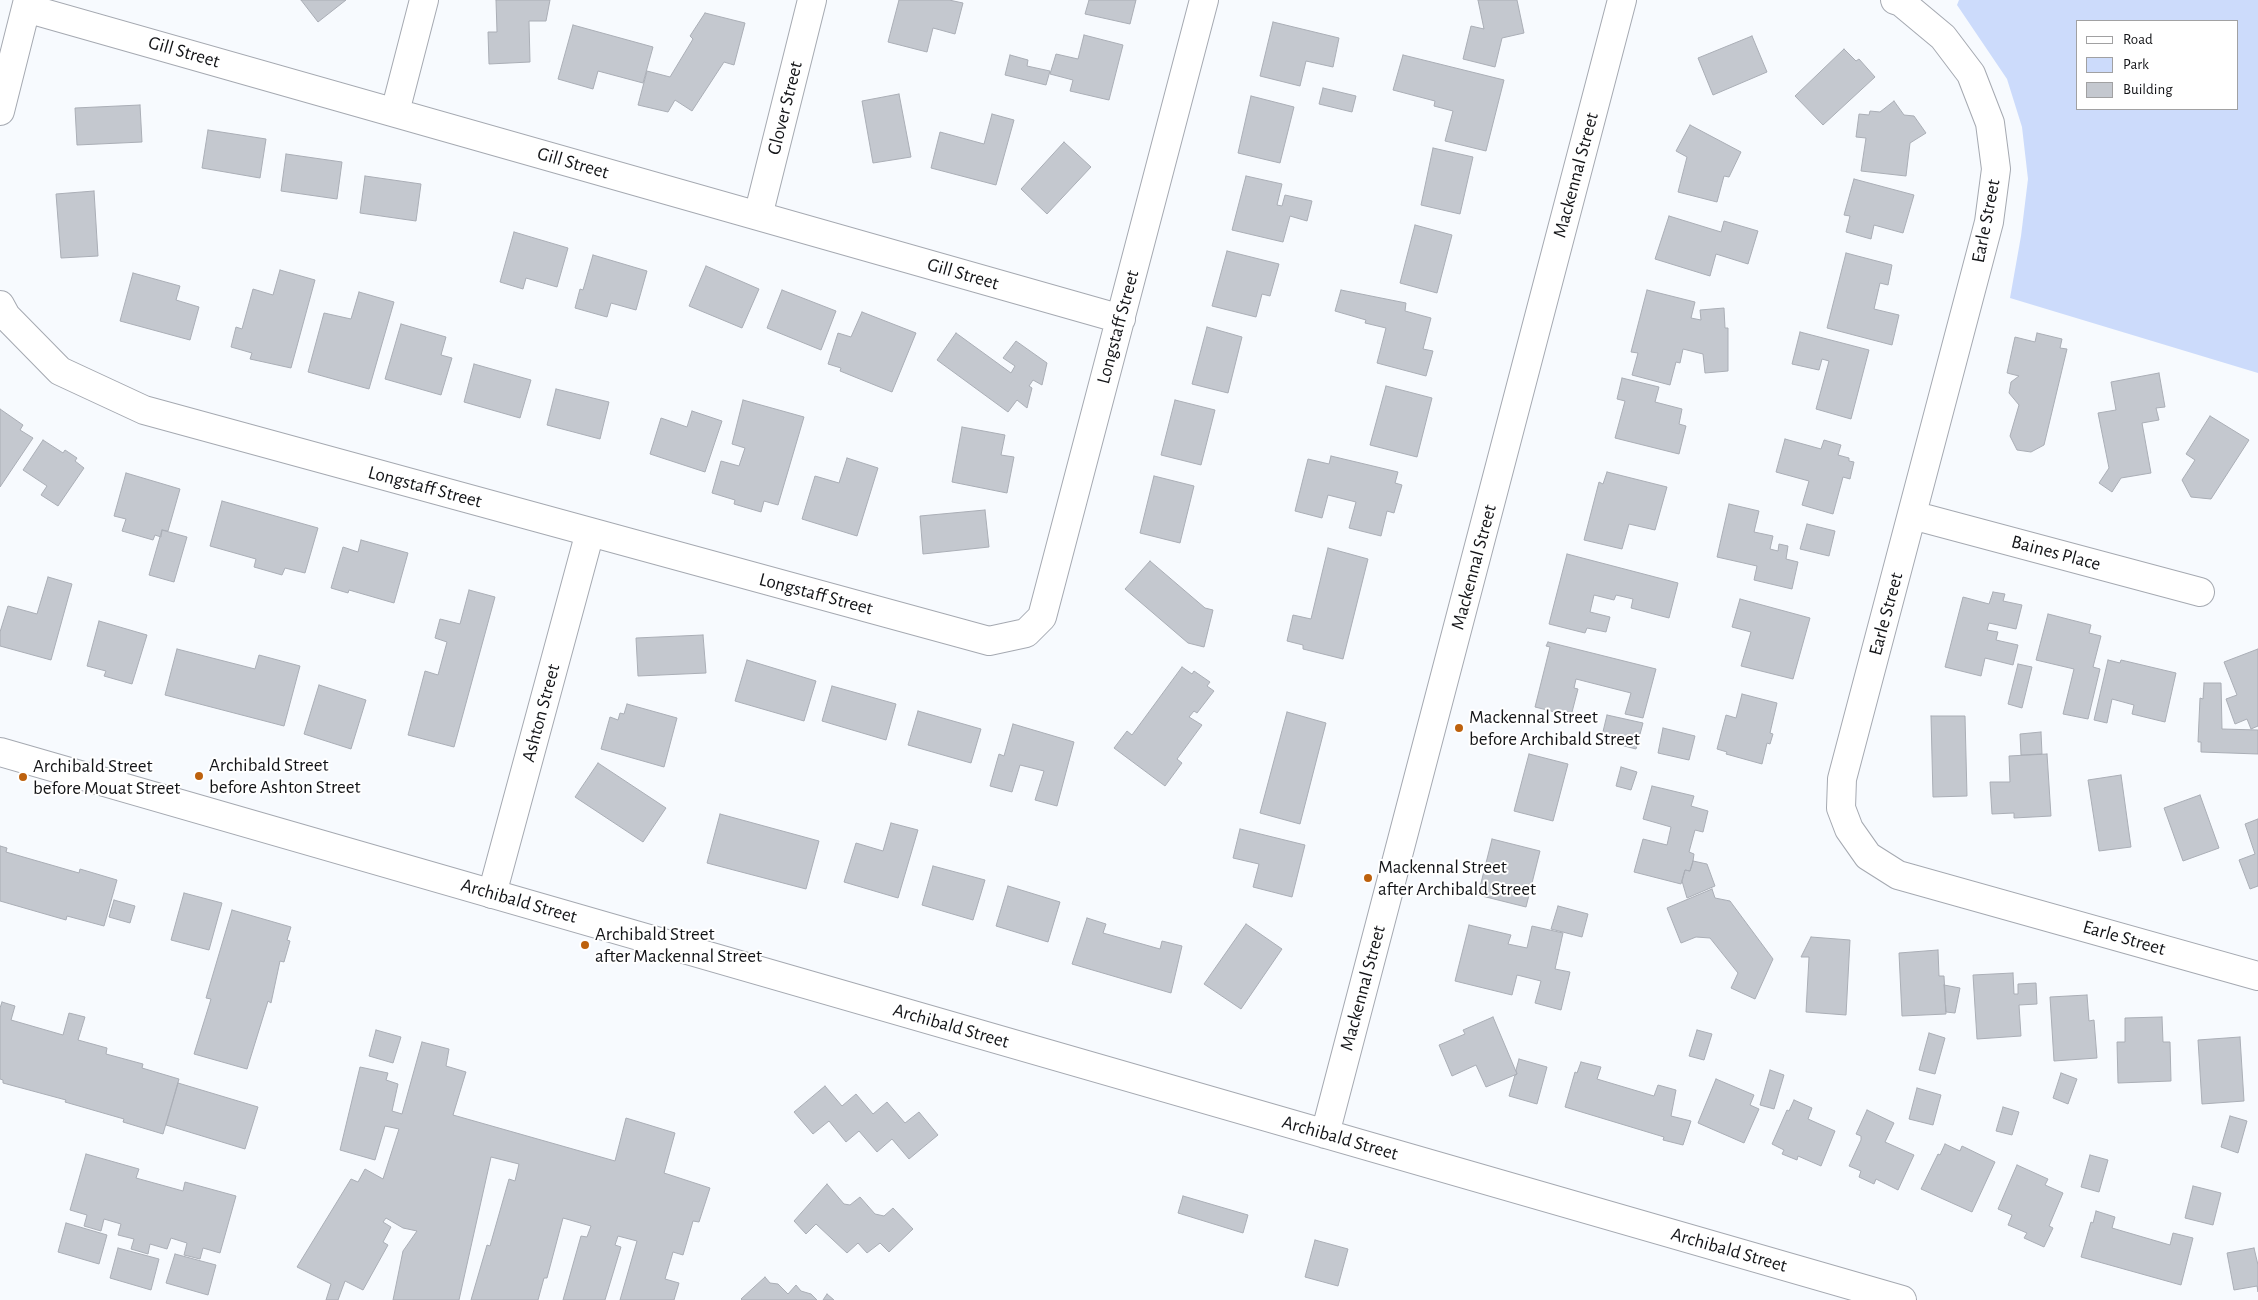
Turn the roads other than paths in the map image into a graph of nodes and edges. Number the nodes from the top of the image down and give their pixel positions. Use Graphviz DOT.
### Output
graph roads {
  1 [pos="424,0"];
  2 [pos="812,0"];
  3 [pos="1204,0"];
  4 [pos="1622,0"];
  5 [pos="1895,0"];
  6 [pos="27,4"];
  7 [pos="0,111"];
  8 [pos="395,112"];
  9 [pos="758,216"];
  10 [pos="0,305"];
  11 [pos="1120,319"];
  12 [pos="1912,515"];
  13 [pos="590,532"];
  14 [pos="2200,592"];
  15 [pos="0,752"];
  16 [pos="492,894"];
  17 [pos="2258,976"];
  18 [pos="1325,1134"];
  19 [pos="1902,1300"];
  1 -- 8 [label="street"];
  2 -- 9 [label="street, Glover Street"];
  3 -- 11 [label="street, Longstaff Street"];
  4 -- 18 [label="street, Mackennal Street"];
  5 -- 12 [label="street, Earle Street"];
  6 -- 7 [label="street"];
  6 -- 8 [label="street, Gill Street"];
  8 -- 9 [label="street, Gill Street"];
  9 -- 11 [label="street, Gill Street"];
  10 -- 13 [label="street, Longstaff Street"];
  11 -- 13 [label="street, Longstaff Street"];
  12 -- 14 [label="street, Baines Place"];
  12 -- 17 [label="street, Earle Street"];
  13 -- 16 [label="street, Ashton Street"];
  15 -- 16 [label="street, Archibald Street"];
  16 -- 18 [label="street, Archibald Street"];
  18 -- 19 [label="street, Archibald Street"];
}
